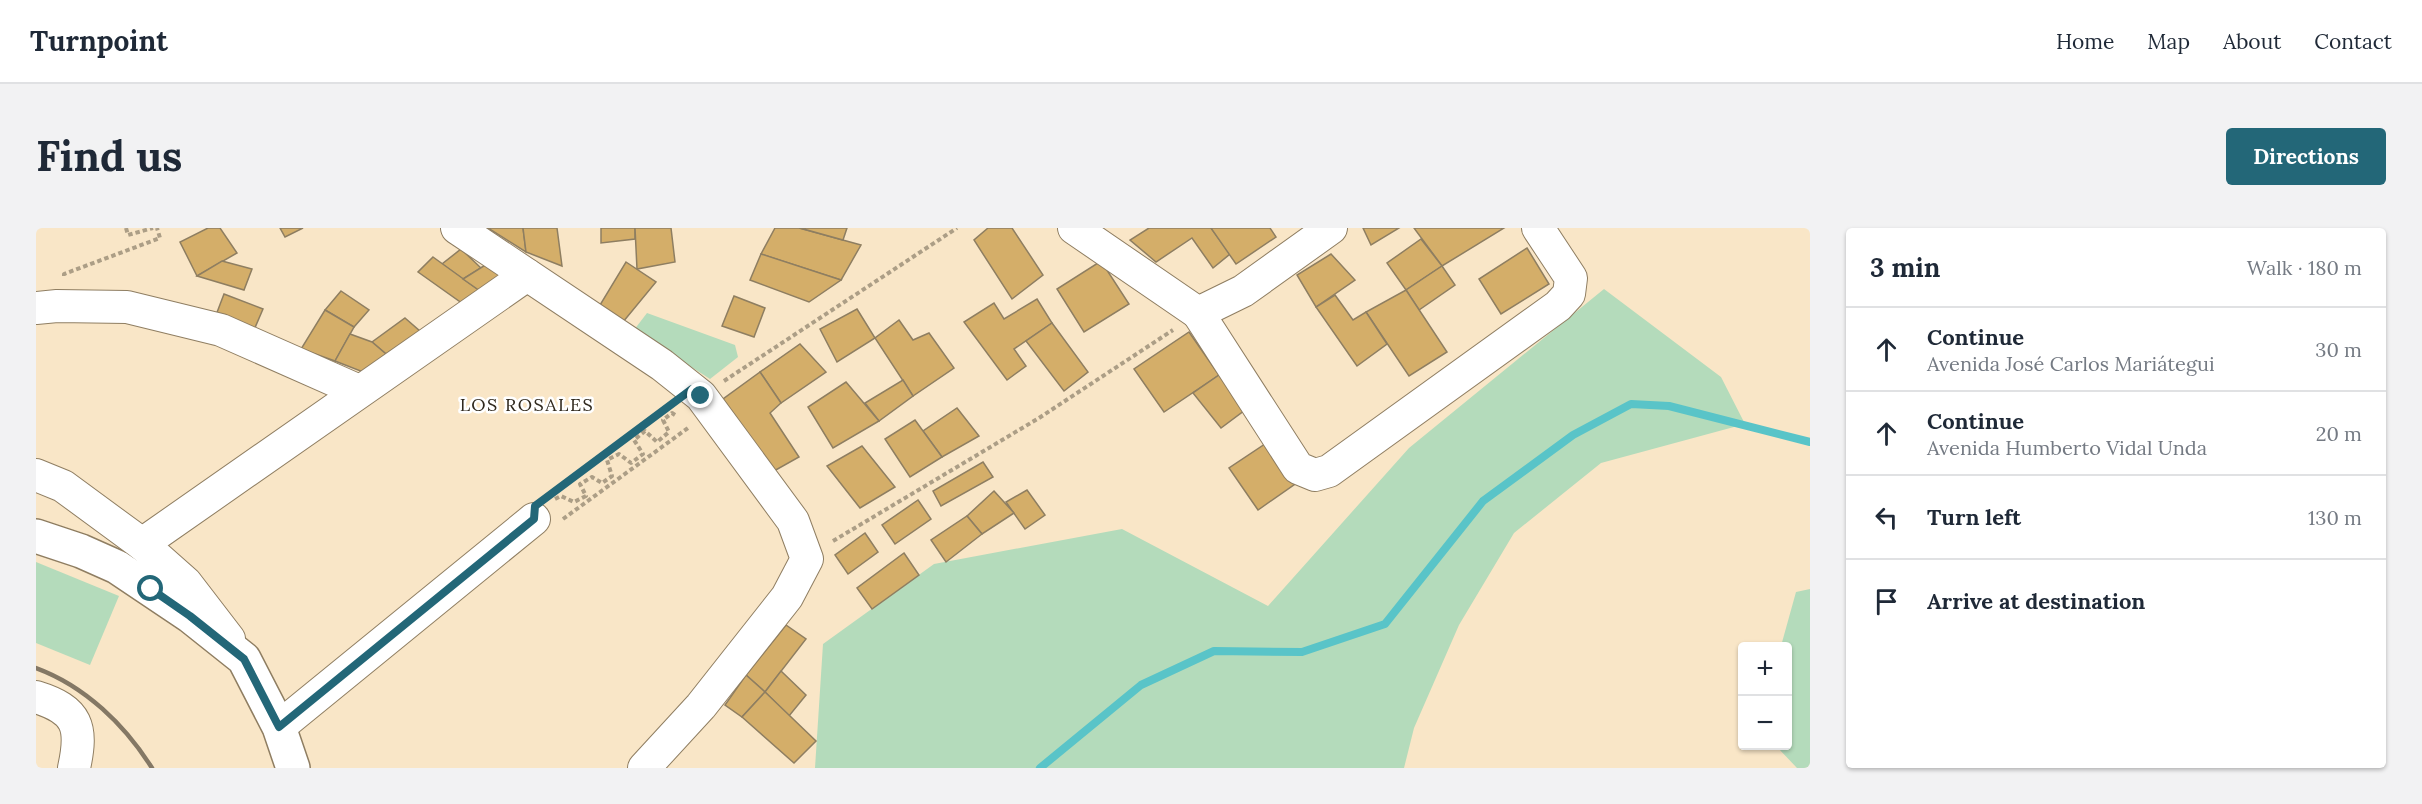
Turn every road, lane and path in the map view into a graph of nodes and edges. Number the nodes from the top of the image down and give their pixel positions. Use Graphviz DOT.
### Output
graph roads {
  1 [pos="126,228"];
  2 [pos="155,228"];
  3 [pos="457,228"];
  4 [pos="957,228"];
  5 [pos="1074,228"];
  6 [pos="1331,228"];
  7 [pos="1538,228"];
  8 [pos="527,275"];
  9 [pos="46,307"];
  10 [pos="1198,313"];
  11 [pos="359,391"];
  12 [pos="702,398"];
  13 [pos="36,475"];
  14 [pos="534,519"];
  15 [pos="36,536"];
  16 [pos="142,544"];
  17 [pos="807,559"];
  18 [pos="244,659"];
  19 [pos="36,697"];
  20 [pos="279,727"];
  21 [pos="77,756"];
  22 [pos="293,768"];
  23 [pos="644,768"];
  1 -- 2 [label="path"];
  2 -- 9 [label="path"];
  3 -- 8 [label="street"];
  4 -- 12 [label="path"];
  5 -- 10 [label="street"];
  6 -- 10 [label="street"];
  7 -- 10 [label="street"];
  8 -- 11 [label="street"];
  8 -- 12 [label="street"];
  9 -- 11 [label="street"];
  10 -- 17 [label="path"];
  11 -- 16 [label="street"];
  12 -- 14 [label="path"];
  12 -- 14 [label="path"];
  12 -- 14 [label="path"];
  12 -- 17 [label="street"];
  13 -- 16 [label="street"];
  14 -- 20 [label="street"];
  15 -- 18 [label="main road"];
  16 -- 18 [label="street"];
  17 -- 23 [label="street"];
  18 -- 20 [label="main road"];
  19 -- 21 [label="street"];
  20 -- 22 [label="main road"];
}
